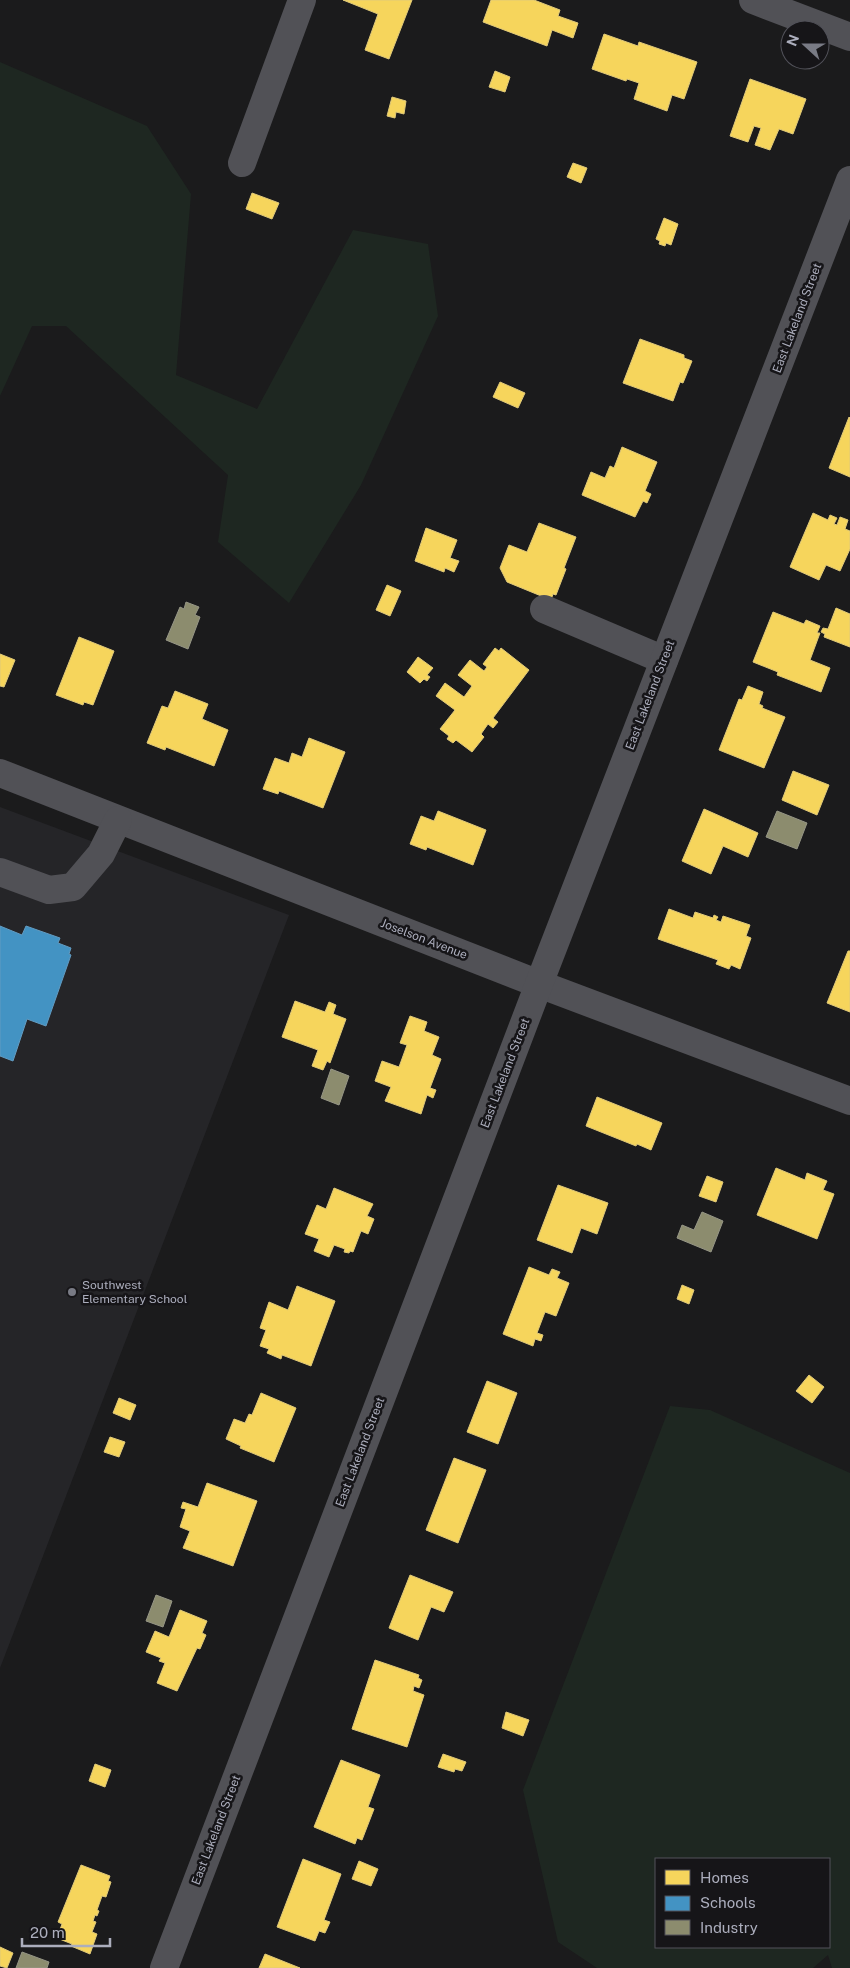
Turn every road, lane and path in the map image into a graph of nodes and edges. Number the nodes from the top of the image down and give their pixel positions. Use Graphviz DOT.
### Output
graph roads {
  1 [pos="302,0"];
  2 [pos="753,0"];
  3 [pos="850,37"];
  4 [pos="242,163"];
  5 [pos="850,180"];
  6 [pos="544,609"];
  7 [pos="664,660"];
  8 [pos="0,773"];
  9 [pos="118,820"];
  10 [pos="0,872"];
  11 [pos="539,984"];
  12 [pos="850,1101"];
  13 [pos="164,1968"];
  1 -- 4 [label="street"];
  2 -- 3 [label="street"];
  5 -- 7 [label="street, East Lakeland Street"];
  6 -- 7 [label="street"];
  7 -- 11 [label="street, East Lakeland Street"];
  8 -- 9 [label="street, Joselson Avenue"];
  9 -- 10 [label="street"];
  9 -- 11 [label="street, Joselson Avenue"];
  11 -- 12 [label="street, Joselson Avenue"];
  11 -- 13 [label="street, East Lakeland Street"];
}
